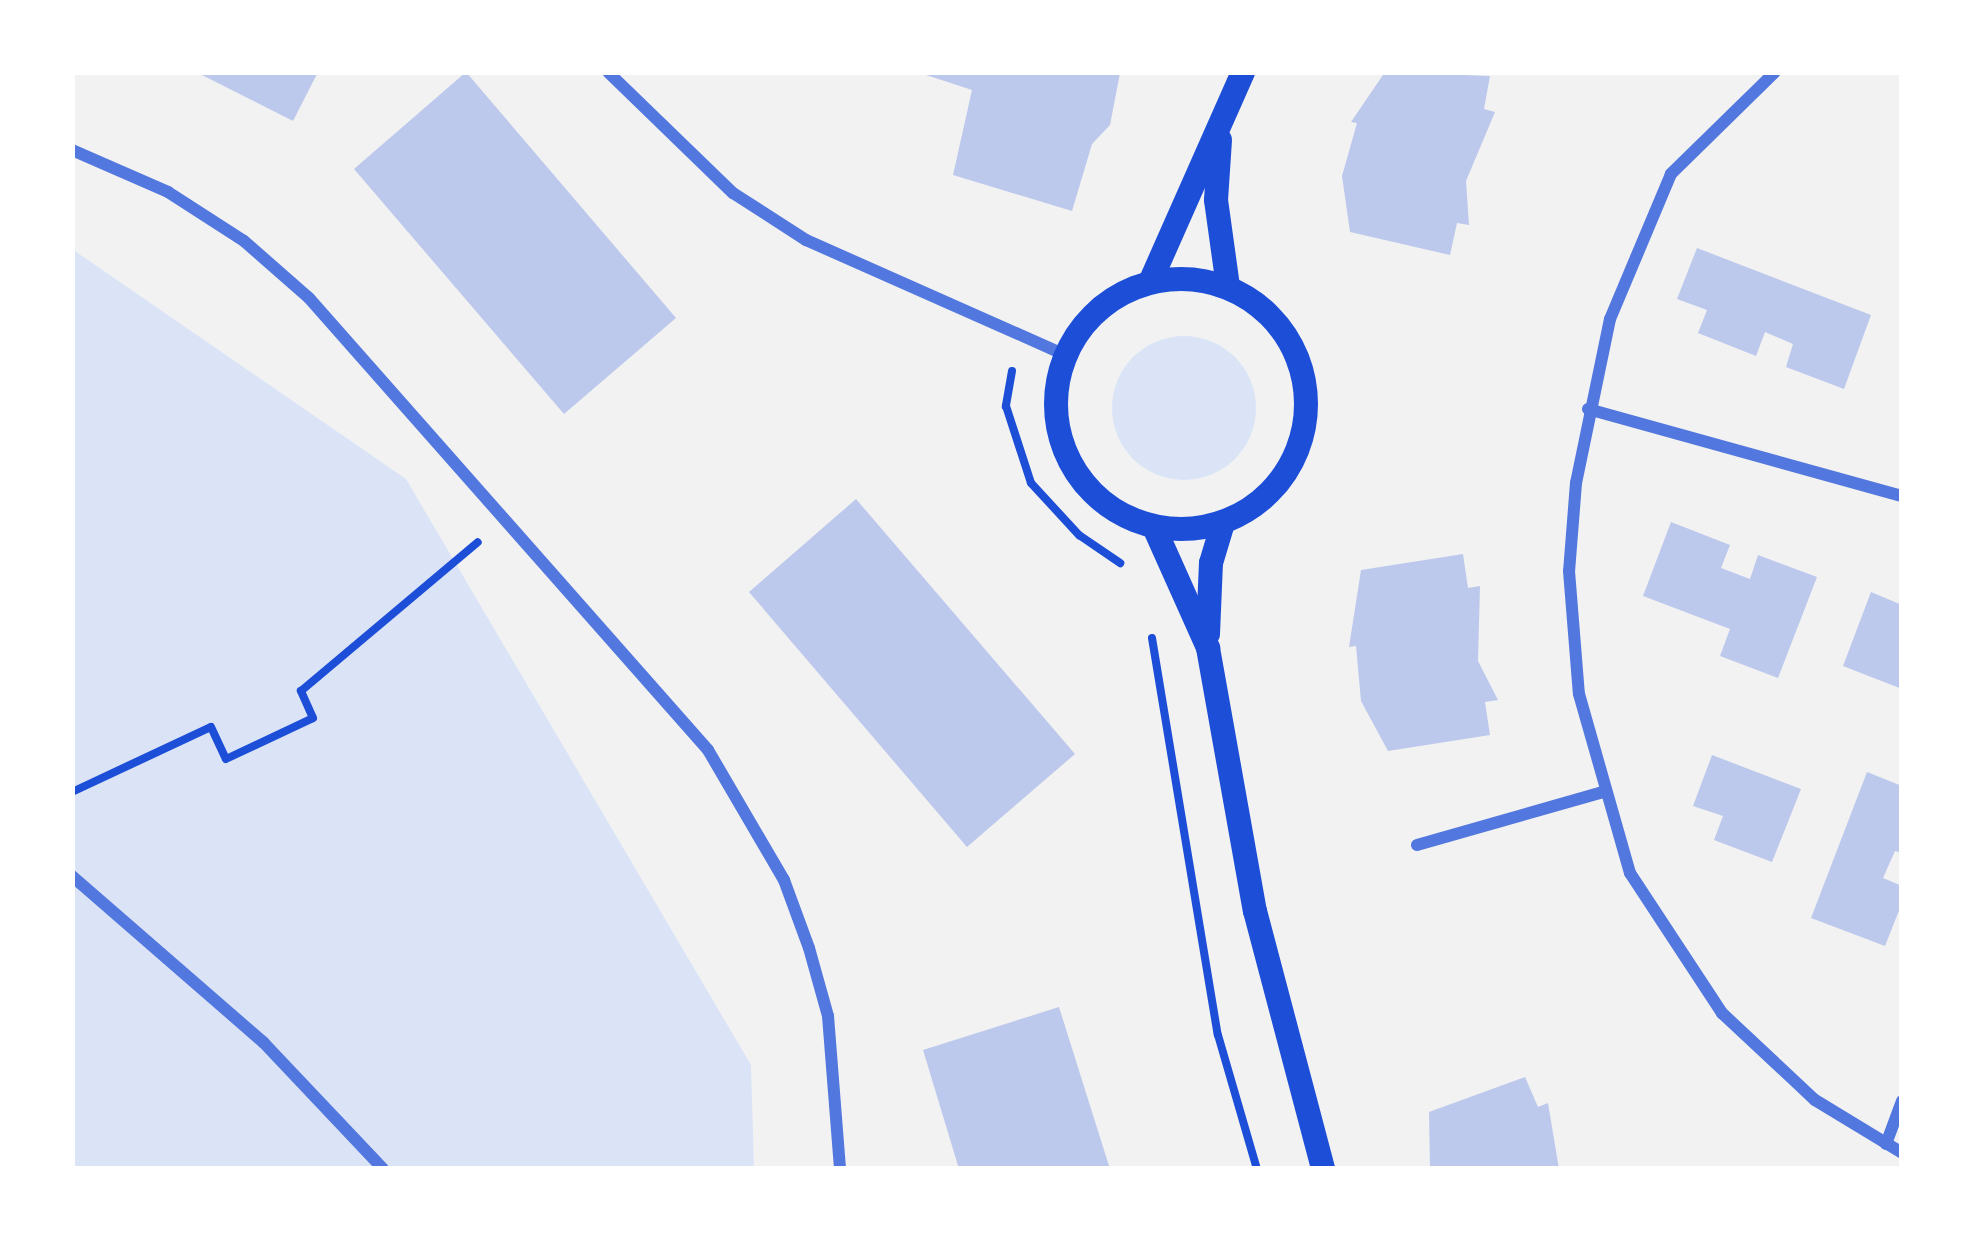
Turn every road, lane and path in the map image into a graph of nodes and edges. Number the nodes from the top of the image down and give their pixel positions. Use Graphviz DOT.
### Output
graph roads {
  1 [pos="608,72"];
  2 [pos="1244,72"];
  3 [pos="1775,72"];
  4 [pos="1222,114"];
  5 [pos="72,150"];
  6 [pos="1151,280"];
  7 [pos="1228,286"];
  8 [pos="1017,334"];
  9 [pos="1065,355"];
  10 [pos="1588,409"];
  11 [pos="1902,496"];
  12 [pos="505,519"];
  13 [pos="1222,523"];
  14 [pos="1154,527"];
  15 [pos="1140,577"];
  16 [pos="1149,623"];
  17 [pos="1208,648"];
  18 [pos="1603,791"];
  19 [pos="72,792"];
  20 [pos="1417,845"];
  21 [pos="72,876"];
  22 [pos="1902,1101"];
  23 [pos="1886,1144"];
  24 [pos="1902,1153"];
  25 [pos="383,1169"];
  26 [pos="840,1169"];
  27 [pos="1257,1169"];
  28 [pos="1323,1169"];
  1 -- 8 [label="street"];
  2 -- 4 [label="main road"];
  3 -- 10 [label="street"];
  4 -- 6 [label="main road"];
  4 -- 7 [label="main road"];
  5 -- 12 [label="street"];
  6 -- 7 [label="main road"];
  6 -- 9 [label="main road"];
  7 -- 13 [label="main road"];
  8 -- 9 [label="street"];
  8 -- 15 [label="path"];
  9 -- 14 [label="main road"];
  10 -- 11 [label="street"];
  10 -- 18 [label="street"];
  12 -- 19 [label="path"];
  12 -- 26 [label="street"];
  13 -- 14 [label="main road"];
  13 -- 17 [label="main road"];
  14 -- 17 [label="main road"];
  16 -- 27 [label="path"];
  17 -- 28 [label="main road"];
  18 -- 20 [label="street"];
  18 -- 23 [label="street"];
  21 -- 25 [label="street"];
  22 -- 23 [label="street"];
  23 -- 24 [label="street"];
}
